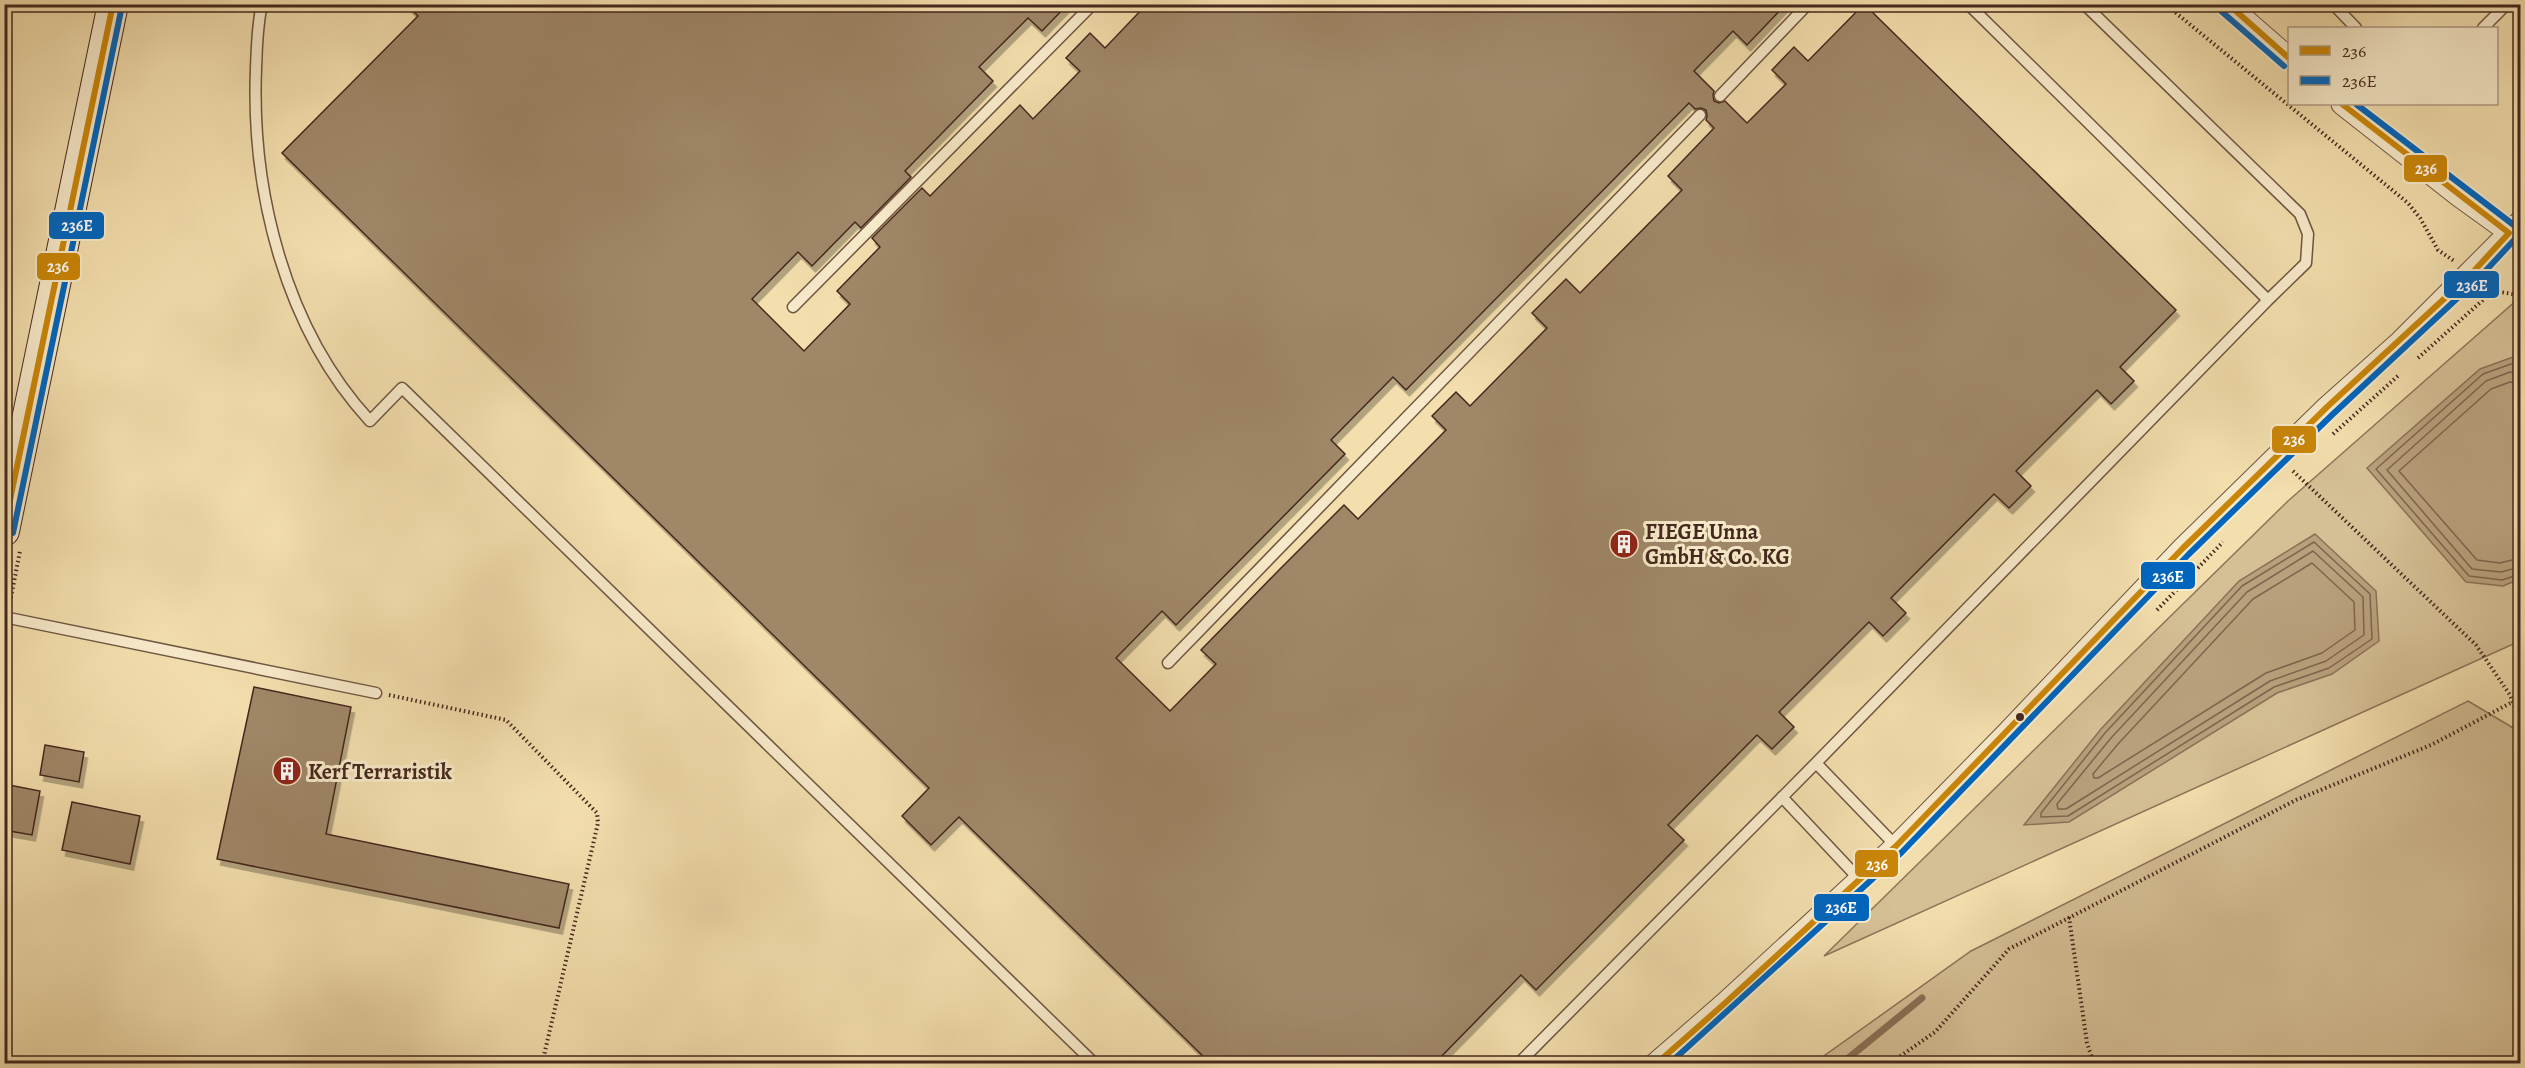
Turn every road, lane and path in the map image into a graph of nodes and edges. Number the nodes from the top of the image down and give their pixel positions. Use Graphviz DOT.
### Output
graph roads {
  1 [pos="113,4"];
  2 [pos="262,4"];
  3 [pos="1093,4"];
  4 [pos="1808,4"];
  5 [pos="1968,4"];
  6 [pos="2084,4"];
  7 [pos="2165,4"];
  8 [pos="2227,4"];
  9 [pos="2333,4"];
  10 [pos="2507,4"];
  11 [pos="2355,27"];
  12 [pos="2484,27"];
  13 [pos="2288,57"];
  14 [pos="1720,96"];
  15 [pos="2288,105"];
  16 [pos="2288,105"];
  17 [pos="2343,105"];
  18 [pos="1700,115"];
  19 [pos="2517,232"];
  20 [pos="2472,273"];
  21 [pos="2493,291"];
  22 [pos="2520,296"];
  23 [pos="2268,300"];
  24 [pos="793,307"];
  25 [pos="2464,316"];
  26 [pos="2292,471"];
  27 [pos="4,531"];
  28 [pos="4,583"];
  29 [pos="13,585"];
  30 [pos="4,617"];
  31 [pos="1168,663"];
  32 [pos="376,693"];
  33 [pos="2520,698"];
  34 [pos="2513,701"];
  35 [pos="2520,721"];
  36 [pos="1816,763"];
  37 [pos="1782,797"];
  38 [pos="1896,846"];
  39 [pos="1860,880"];
  40 [pos="2069,917"];
  41 [pos="542,1064"];
  42 [pos="1095,1064"];
  43 [pos="1518,1064"];
  44 [pos="1655,1064"];
  45 [pos="1889,1064"];
  46 [pos="2094,1064"];
  1 -- 27 [label="main road"];
  2 -- 42 [label="lane"];
  3 -- 24 [label="lane"];
  4 -- 14 [label="lane"];
  5 -- 23 [label="lane"];
  6 -- 23 [label="lane"];
  7 -- 15 [label="path"];
  8 -- 13 [label="street"];
  9 -- 11 [label="lane"];
  10 -- 12 [label="lane"];
  16 -- 20 [label="path"];
  17 -- 19 [label="street"];
  18 -- 31 [label="lane"];
  19 -- 20 [label="street"];
  20 -- 21 [label="path"];
  20 -- 38 [label="street"];
  21 -- 22 [label="path"];
  21 -- 25 [label="path"];
  23 -- 36 [label="lane"];
  26 -- 34 [label="path"];
  28 -- 29 [label="path"];
  30 -- 32 [label="lane"];
  32 -- 41 [label="path"];
  33 -- 34 [label="path"];
  34 -- 35 [label="path"];
  34 -- 40 [label="path"];
  36 -- 37 [label="lane"];
  36 -- 38 [label="lane"];
  37 -- 39 [label="lane"];
  37 -- 43 [label="lane"];
  38 -- 39 [label="street"];
  39 -- 44 [label="street"];
  40 -- 45 [label="path"];
  40 -- 46 [label="path"];
}
